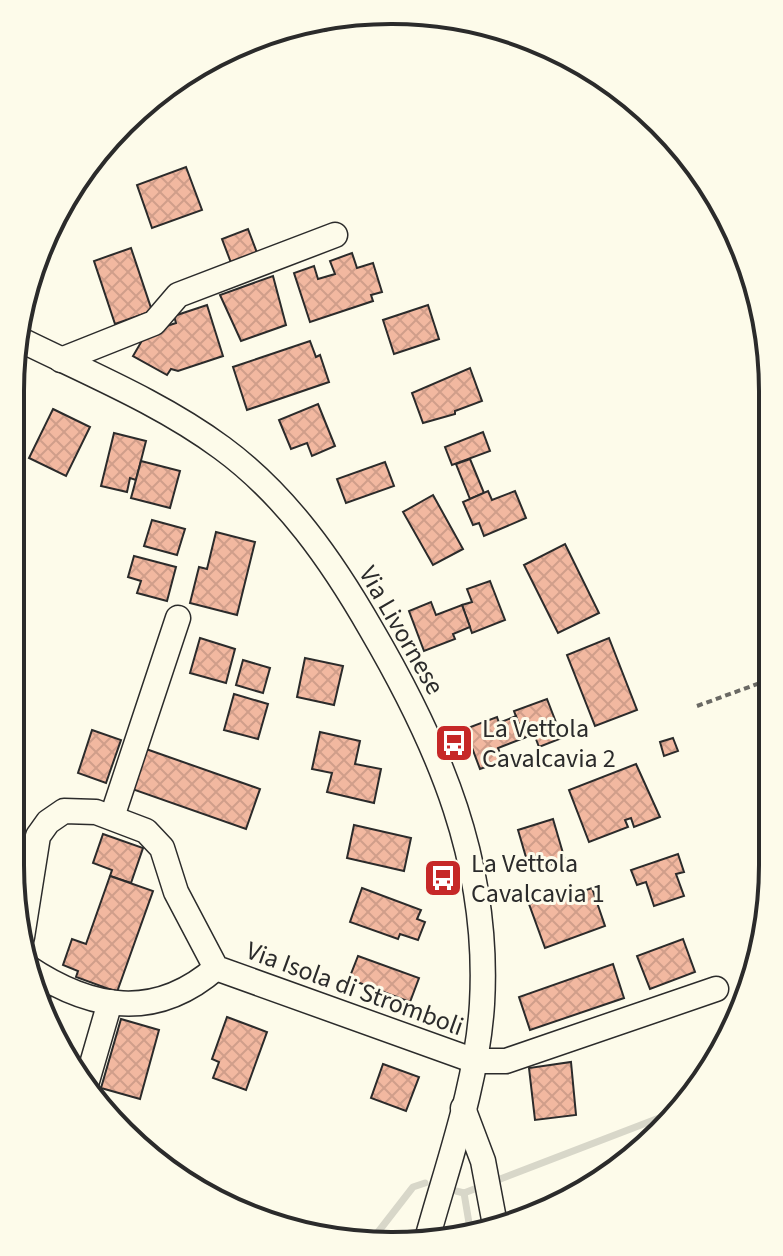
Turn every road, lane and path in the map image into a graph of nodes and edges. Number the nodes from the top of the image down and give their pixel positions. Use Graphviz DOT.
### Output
graph roads {
  1 [pos="335,235"];
  2 [pos="27,343"];
  3 [pos="61,360"];
  4 [pos="178,618"];
  5 [pos="759,683"];
  6 [pos="697,706"];
  7 [pos="112,817"];
  8 [pos="26,905"];
  9 [pos="216,968"];
  10 [pos="42,975"];
  11 [pos="716,989"];
  12 [pos="110,1002"];
  13 [pos="475,1061"];
  14 [pos="89,1073"];
  15 [pos="463,1108"];
  16 [pos="494,1217"];
  17 [pos="430,1230"];
  1 -- 3 [label="street"];
  2 -- 3 [label="street, Via Livornese"];
  3 -- 13 [label="street, Via Livornese"];
  4 -- 7 [label="street"];
  5 -- 6 [label="path"];
  7 -- 8 [label="street, Via Isola di Stromboli"];
  7 -- 9 [label="street, Via Isola di Stromboli"];
  9 -- 12 [label="street, Via Isola di Stromboli"];
  9 -- 13 [label="street, Via Isola di Stromboli"];
  10 -- 12 [label="street, Via Isola di Stromboli"];
  11 -- 13 [label="street"];
  12 -- 14 [label="street"];
  13 -- 15 [label="street, Via Livornese"];
  15 -- 16 [label="street"];
  15 -- 17 [label="street, Via Livornese"];
}
